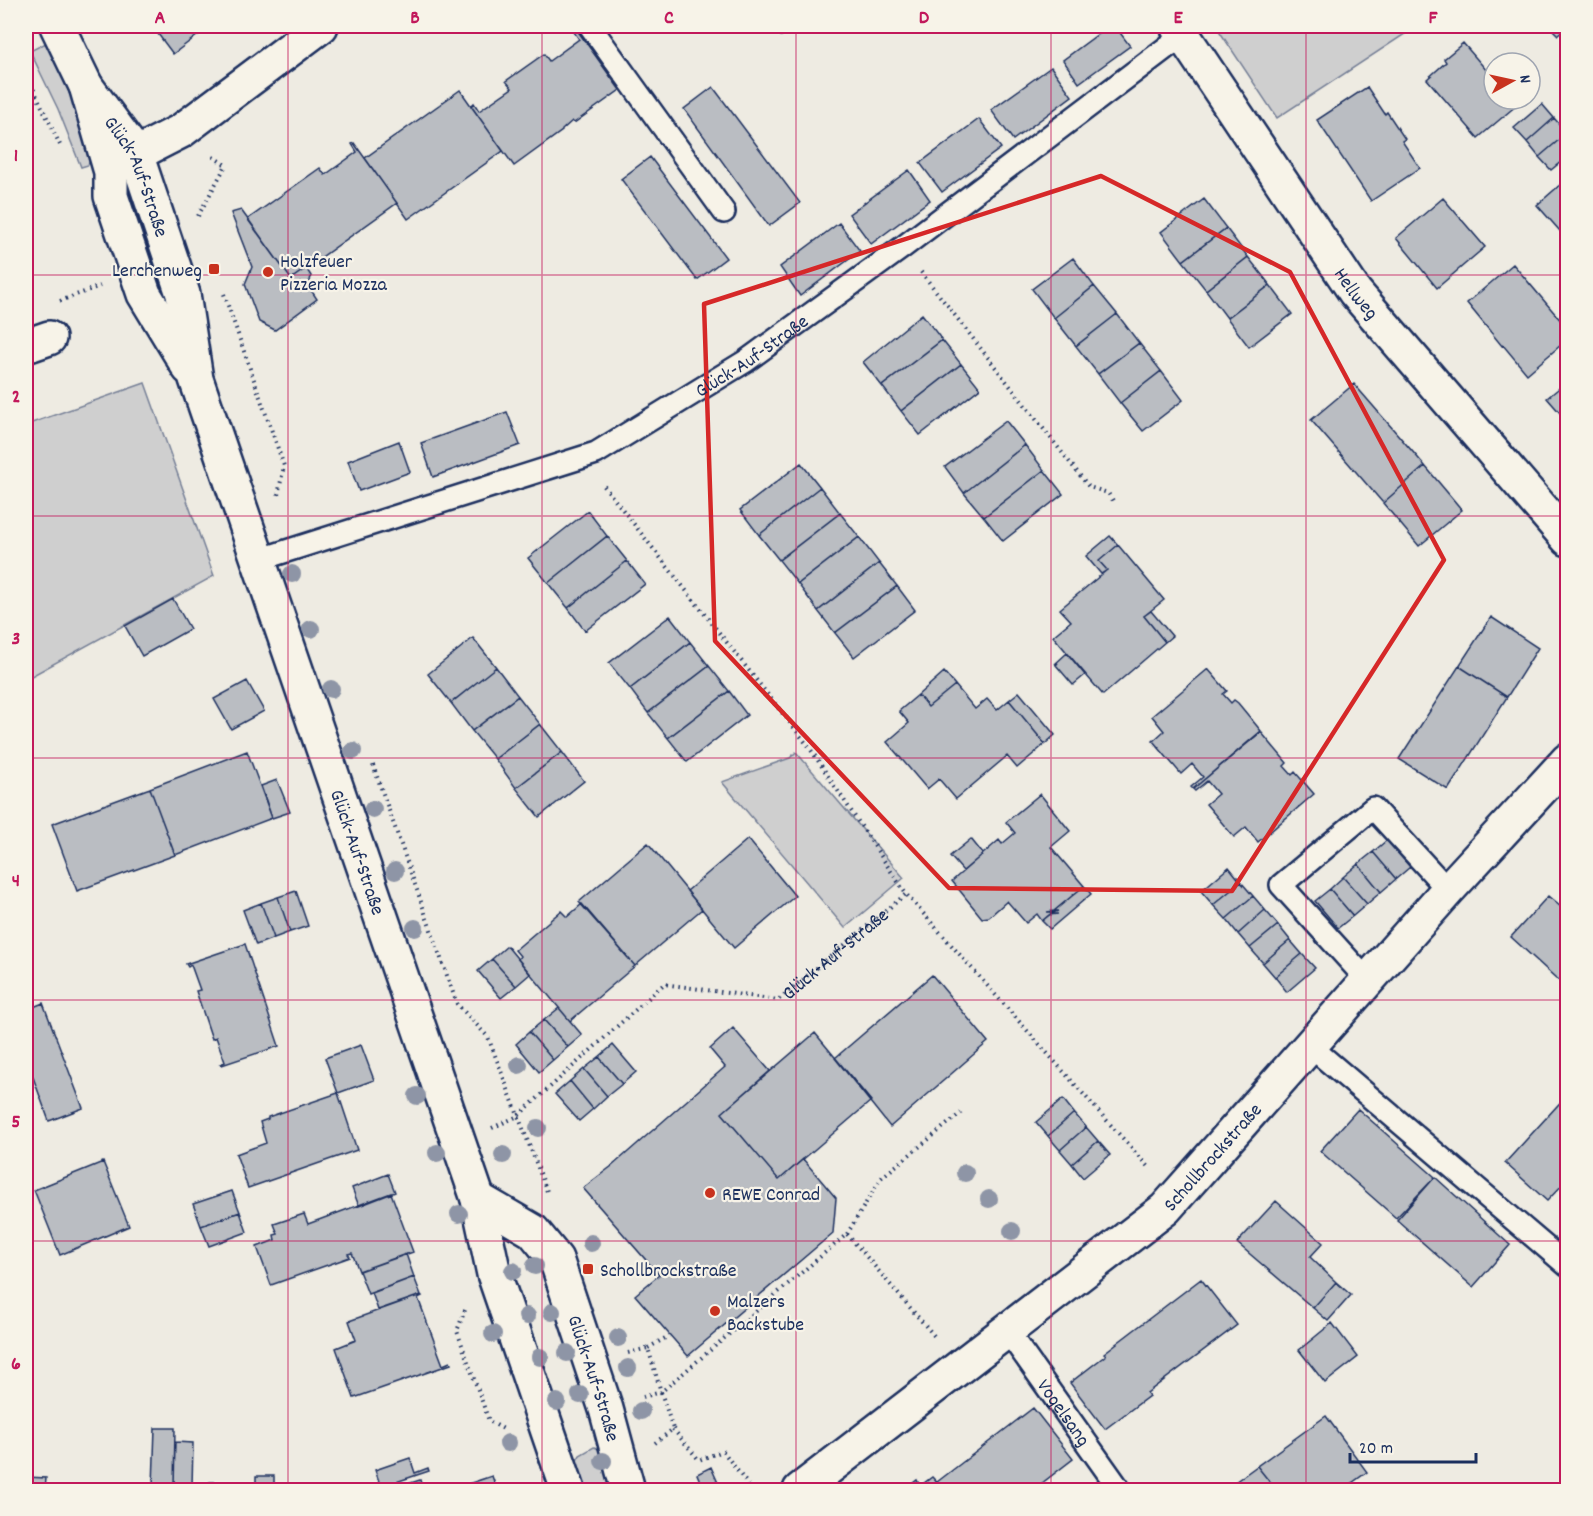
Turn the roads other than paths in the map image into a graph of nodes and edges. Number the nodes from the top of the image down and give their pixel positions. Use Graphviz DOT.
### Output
graph roads {
  1 [pos="57,26"];
  2 [pos="321,26"];
  3 [pos="590,26"];
  4 [pos="1180,30"];
  5 [pos="86,86"];
  6 [pos="136,154"];
  7 [pos="724,212"];
  8 [pos="196,379"];
  9 [pos="1568,539"];
  10 [pos="258,560"];
  11 [pos="1568,760"];
  12 [pos="1448,890"];
  13 [pos="1368,981"];
  14 [pos="1310,1046"];
  15 [pos="478,1199"];
  16 [pos="1568,1266"];
  17 [pos="1008,1332"];
  18 [pos="568,1491"];
  19 [pos="628,1491"];
  20 [pos="800,1491"];
  21 [pos="1120,1491"];
  1 -- 5 [label="street, Glück-Auf-Straße"];
  2 -- 6 [label="street"];
  3 -- 7 [label="lane"];
  4 -- 9 [label="street, Hellweg"];
  4 -- 10 [label="lane, Glück-Auf-Straße"];
  5 -- 6 [label="street, Glück-Auf-Straße"];
  5 -- 8 [label="street, Glück-Auf-Straße"];
  6 -- 8 [label="street, Glück-Auf-Straße"];
  8 -- 10 [label="street, Glück-Auf-Straße"];
  10 -- 15 [label="street, Glück-Auf-Straße"];
  11 -- 12 [label="street, Schollbrockstraße"];
  12 -- 13 [label="street, Schollbrockstraße"];
  12 -- 13 [label="lane"];
  13 -- 14 [label="street, Schollbrockstraße"];
  14 -- 16 [label="lane"];
  14 -- 17 [label="street, Schollbrockstraße"];
  15 -- 18 [label="street, Glück-Auf-Straße"];
  15 -- 19 [label="street, Glück-Auf-Straße"];
  17 -- 20 [label="street, Schollbrockstraße"];
  17 -- 21 [label="lane, Vogelsang"];
}
